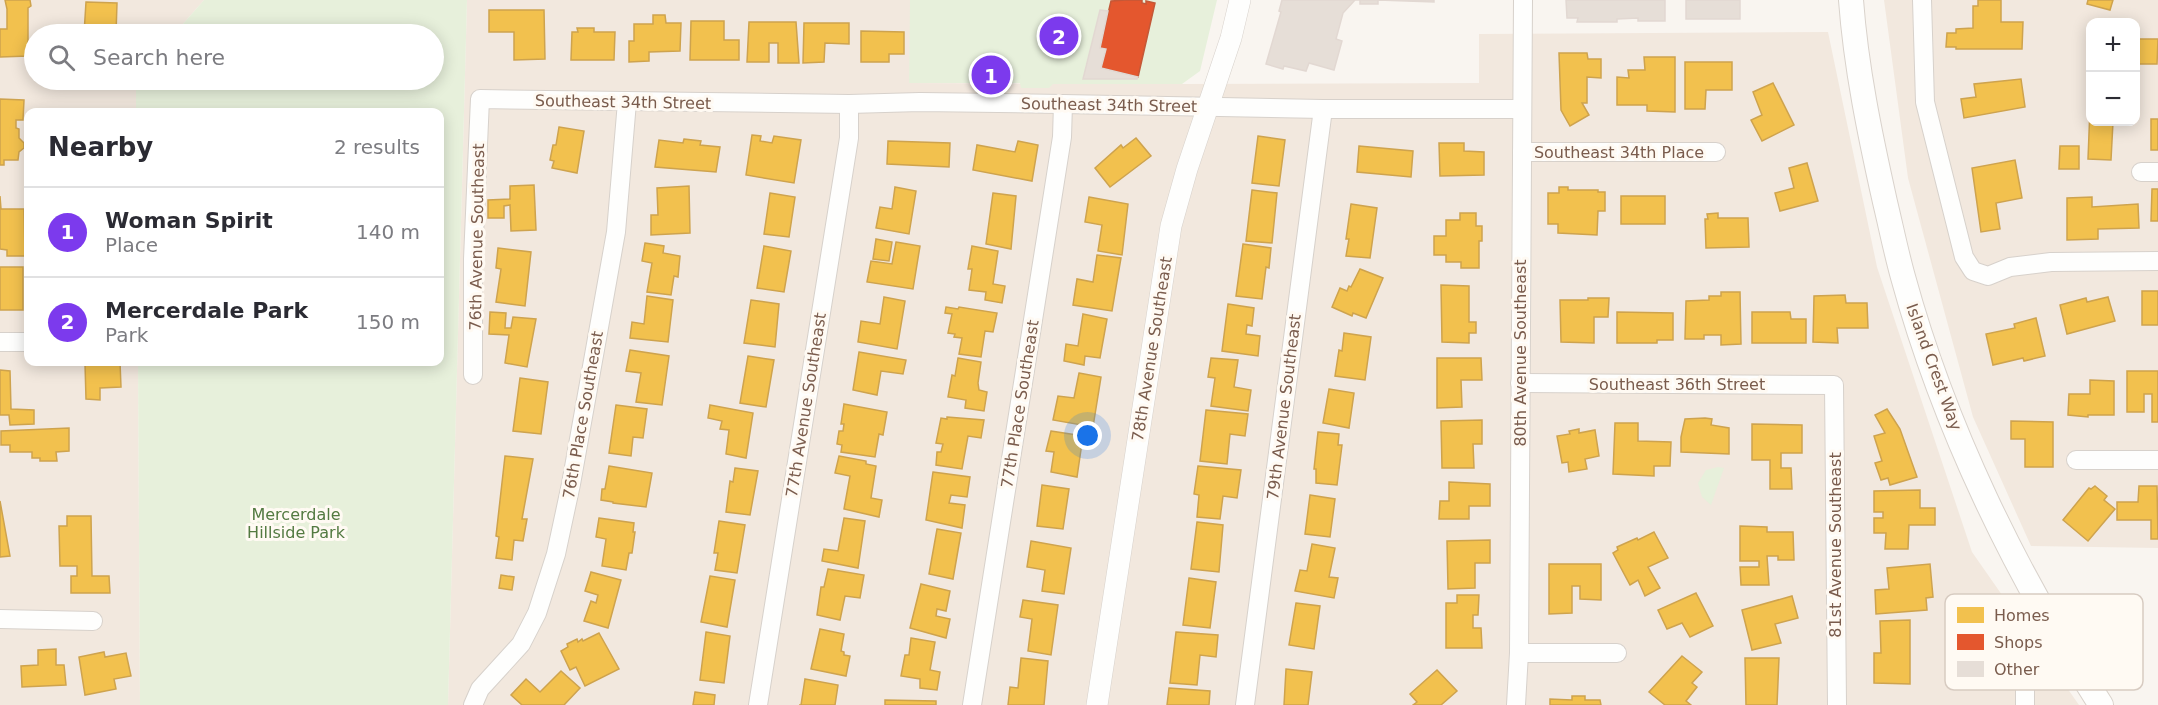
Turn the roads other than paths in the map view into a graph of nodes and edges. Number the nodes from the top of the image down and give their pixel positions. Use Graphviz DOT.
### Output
graph roads {
  1 [pos="1240,0"];
  2 [pos="1522,0"];
  3 [pos="1851,0"];
  4 [pos="1922,0"];
  5 [pos="480,99"];
  6 [pos="627,102"];
  7 [pos="849,104"];
  8 [pos="1063,104"];
  9 [pos="1207,106"];
  10 [pos="1323,109"];
  11 [pos="1522,109"];
  12 [pos="1522,152"];
  13 [pos="1716,152"];
  14 [pos="2158,261"];
  15 [pos="0,342"];
  16 [pos="24,342"];
  17 [pos="473,375"];
  18 [pos="1520,383"];
  19 [pos="1834,385"];
  20 [pos="2158,459"];
  21 [pos="2076,460"];
  22 [pos="2033,594"];
  23 [pos="0,620"];
  24 [pos="93,621"];
  25 [pos="1519,653"];
  26 [pos="1617,653"];
  27 [pos="2091,690"];
  28 [pos="1514,704"];
  29 [pos="473,705"];
  30 [pos="758,705"];
  31 [pos="972,705"];
  32 [pos="1097,705"];
  33 [pos="1245,705"];
  34 [pos="1837,705"];
  35 [pos="2101,705"];
  1 -- 9 [label="street, 78th Avenue Southeast"];
  2 -- 11 [label="street, 80th Avenue Southeast"];
  3 -- 22 [label="main road, Island Crest Way"];
  4 -- 14 [label="street"];
  5 -- 6 [label="street, Southeast 34th Street"];
  5 -- 17 [label="street, 76th Avenue Southeast"];
  6 -- 7 [label="street, Southeast 34th Street"];
  6 -- 29 [label="street, 76th Place Southeast"];
  7 -- 8 [label="street, Southeast 34th Street"];
  7 -- 30 [label="street, 77th Avenue Southeast"];
  8 -- 9 [label="street, Southeast 34th Street"];
  8 -- 31 [label="street, 77th Place Southeast"];
  9 -- 10 [label="street, Southeast 34th Street"];
  9 -- 32 [label="street, 78th Avenue Southeast"];
  10 -- 11 [label="street, Southeast 34th Street"];
  10 -- 33 [label="street, 79th Avenue Southeast"];
  11 -- 12 [label="street, 80th Avenue Southeast"];
  12 -- 13 [label="street, Southeast 34th Place"];
  12 -- 18 [label="street, 80th Avenue Southeast"];
  15 -- 16 [label="street"];
  18 -- 19 [label="street, Southeast 36th Street"];
  18 -- 25 [label="street, 80th Avenue Southeast"];
  19 -- 34 [label="street, 81st Avenue Southeast"];
  20 -- 21 [label="street"];
  23 -- 24 [label="street"];
  25 -- 26 [label="street"];
  25 -- 28 [label="street, 80th Avenue Southeast"];
  27 -- 35 [label="main road, Island Crest Way"];
}
